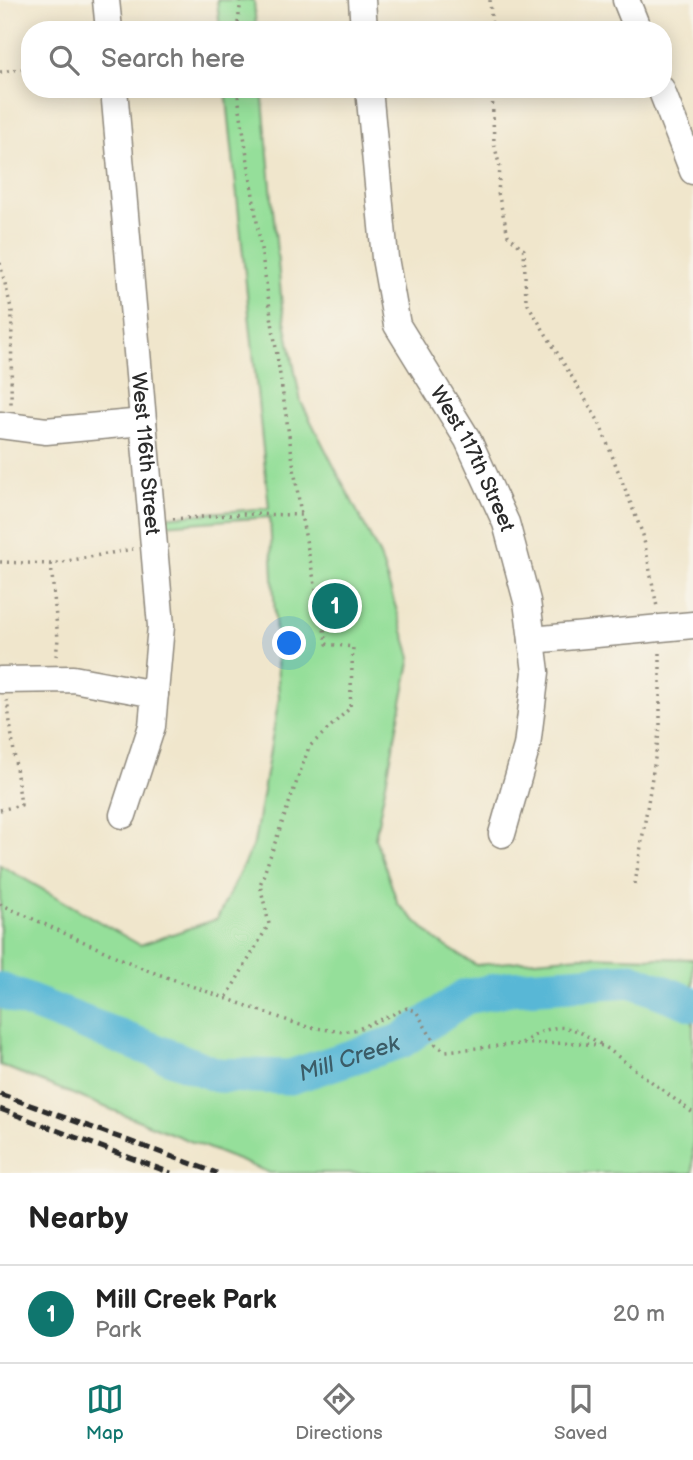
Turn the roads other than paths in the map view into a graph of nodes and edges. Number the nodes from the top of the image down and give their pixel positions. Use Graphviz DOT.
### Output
graph roads {
  1 [pos="106,0"];
  2 [pos="362,0"];
  3 [pos="626,0"];
  4 [pos="108,21"];
  5 [pos="363,21"];
  6 [pos="634,21"];
  7 [pos="115,98"];
  8 [pos="370,98"];
  9 [pos="664,98"];
  10 [pos="693,172"];
  11 [pos="143,422"];
  12 [pos="5,426"];
  13 [pos="693,625"];
  14 [pos="532,640"];
  15 [pos="3,679"];
  16 [pos="155,694"];
  17 [pos="123,815"];
  18 [pos="502,834"];
  1 -- 4 [label="street"];
  2 -- 5 [label="street"];
  3 -- 6 [label="street"];
  7 -- 11 [label="street, West 116th Street"];
  8 -- 14 [label="street, West 117th Street"];
  9 -- 10 [label="street"];
  11 -- 12 [label="street"];
  11 -- 16 [label="street, West 116th Street"];
  13 -- 14 [label="street"];
  14 -- 18 [label="street, West 117th Street"];
  15 -- 16 [label="street"];
  16 -- 17 [label="street, West 116th Street"];
}
